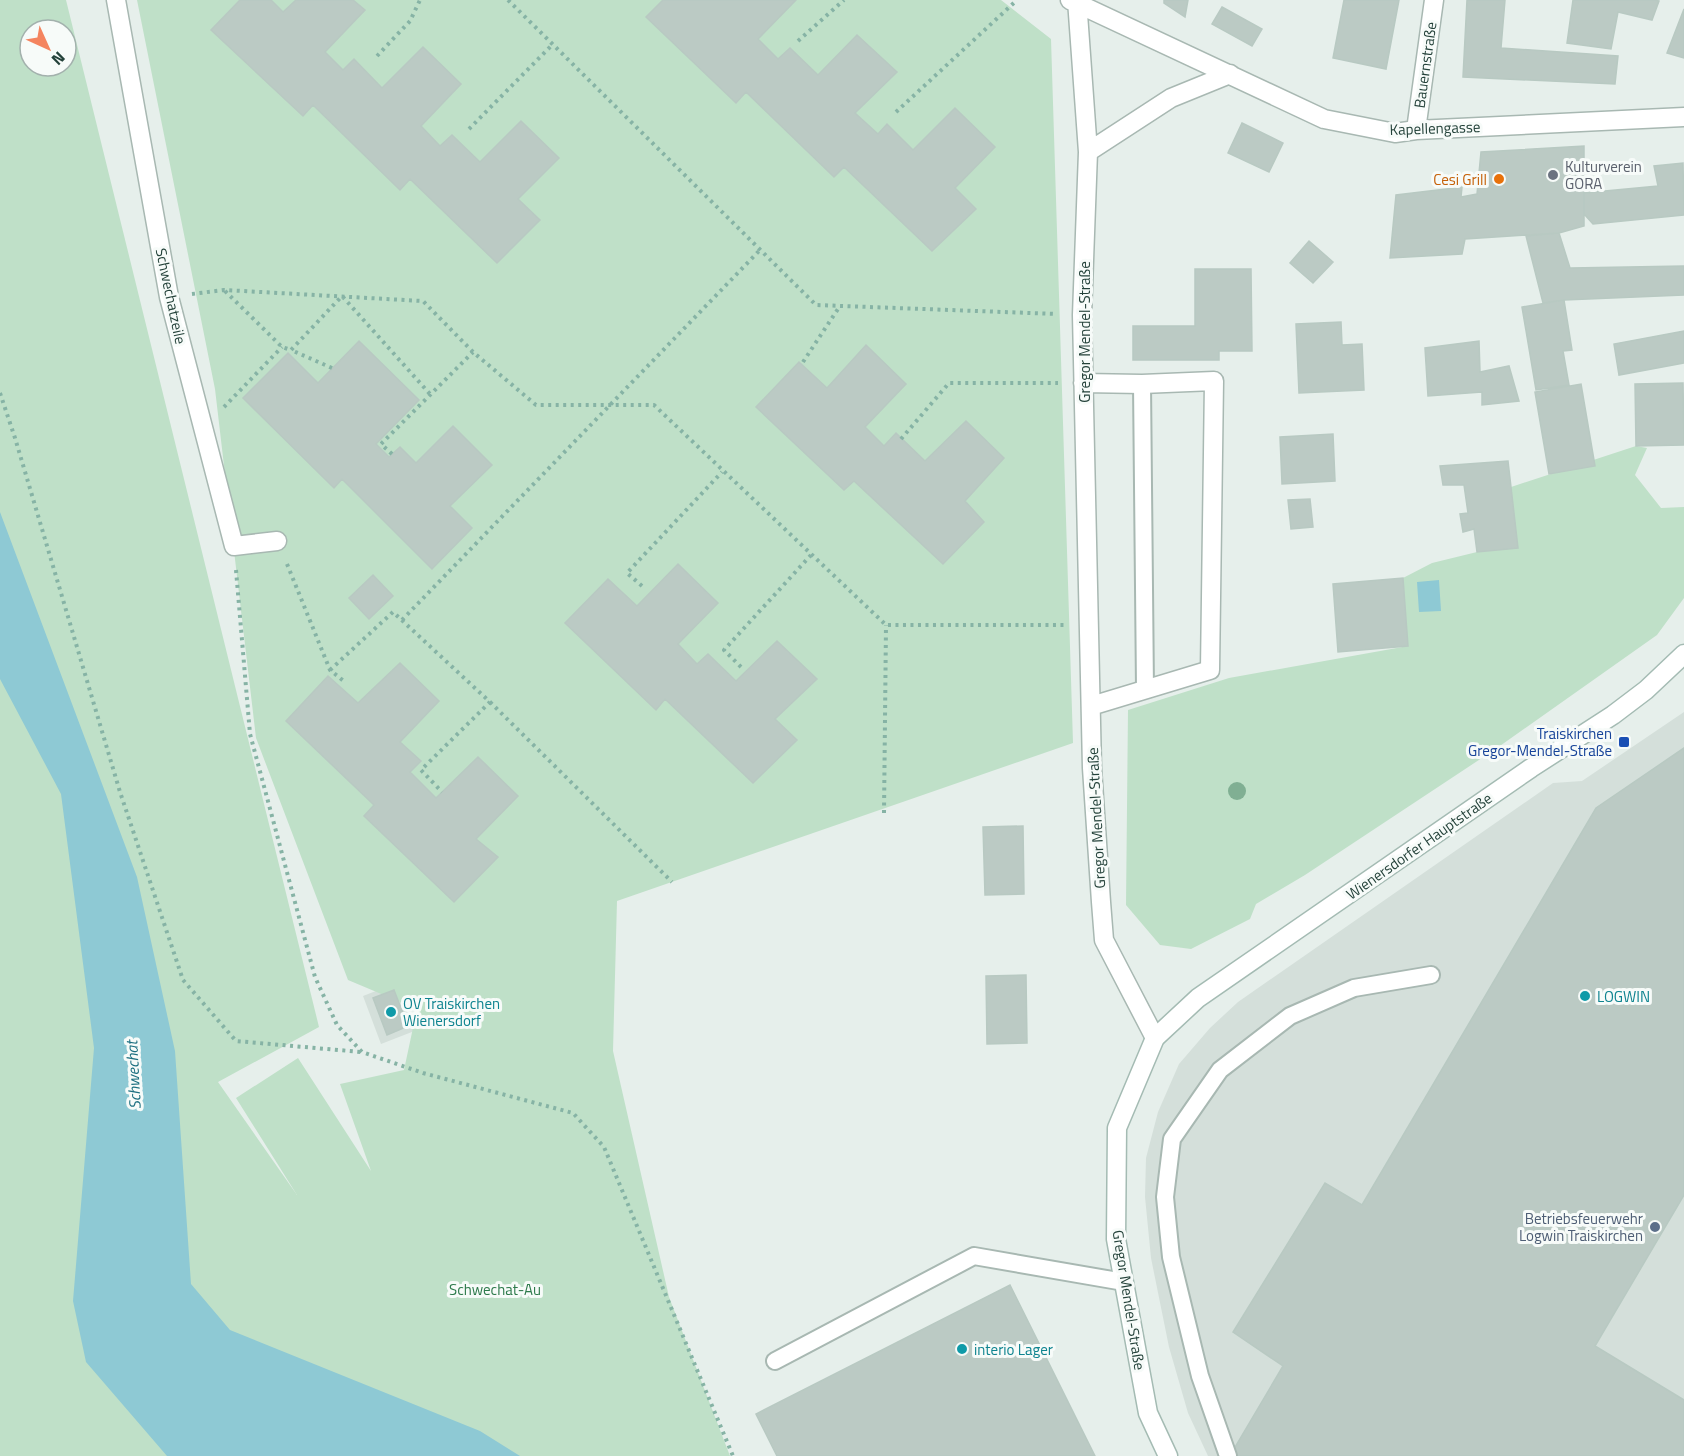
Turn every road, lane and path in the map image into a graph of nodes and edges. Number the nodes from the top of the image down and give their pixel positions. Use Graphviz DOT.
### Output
graph roads {
  1 [pos="117,0"];
  2 [pos="420,0"];
  3 [pos="508,0"];
  4 [pos="844,0"];
  5 [pos="1017,0"];
  6 [pos="1434,0"];
  7 [pos="1075,2"];
  8 [pos="798,41"];
  9 [pos="552,44"];
  10 [pos="377,56"];
  11 [pos="1230,74"];
  12 [pos="896,112"];
  13 [pos="1684,117"];
  14 [pos="469,129"];
  15 [pos="1416,130"];
  16 [pos="1088,152"];
  17 [pos="760,250"];
  18 [pos="342,296"];
  19 [pos="840,306"];
  20 [pos="1082,315"];
  21 [pos="282,347"];
  22 [pos="291,350"];
  23 [pos="473,352"];
  24 [pos="803,362"];
  25 [pos="332,368"];
  26 [pos="1083,383"];
  27 [pos="1142,384"];
  28 [pos="0,393"];
  29 [pos="430,394"];
  30 [pos="612,405"];
  31 [pos="203,428"];
  32 [pos="901,439"];
  33 [pos="392,454"];
  34 [pos="722,472"];
  35 [pos="277,541"];
  36 [pos="234,546"];
  37 [pos="811,555"];
  38 [pos="642,586"];
  39 [pos="402,620"];
  40 [pos="886,625"];
  41 [pos="1089,625"];
  42 [pos="1684,654"];
  43 [pos="741,667"];
  44 [pos="330,670"];
  45 [pos="345,682"];
  46 [pos="1145,689"];
  47 [pos="490,702"];
  48 [pos="1091,706"];
  49 [pos="442,792"];
  50 [pos="884,813"];
  51 [pos="672,882"];
  52 [pos="1431,975"];
  53 [pos="1155,1038"];
  54 [pos="362,1052"];
  55 [pos="1124,1282"];
  56 [pos="775,1361"];
  57 [pos="733,1456"];
  58 [pos="1168,1456"];
  59 [pos="1228,1456"];
  1 -- 31 [label="street, Schwechatzeile"];
  2 -- 10 [label="path"];
  3 -- 9 [label="path"];
  4 -- 8 [label="path"];
  5 -- 12 [label="path"];
  6 -- 15 [label="street, Bauernstraße"];
  7 -- 11 [label="street, Kapellengasse"];
  7 -- 16 [label="street, Gregor Mendel-Straße"];
  9 -- 14 [label="path"];
  9 -- 17 [label="path"];
  11 -- 15 [label="street, Kapellengasse"];
  11 -- 16 [label="street"];
  13 -- 15 [label="street, Kapellengasse"];
  16 -- 20 [label="street, Gregor Mendel-Straße"];
  17 -- 19 [label="path"];
  17 -- 30 [label="path"];
  18 -- 21 [label="path"];
  18 -- 22 [label="path"];
  18 -- 23 [label="path"];
  18 -- 29 [label="path"];
  19 -- 20 [label="path"];
  19 -- 24 [label="path"];
  20 -- 26 [label="street, Gregor Mendel-Straße"];
  21 -- 22 [label="path"];
  21 -- 31 [label="path"];
  22 -- 25 [label="path"];
  23 -- 29 [label="path"];
  23 -- 30 [label="path"];
  26 -- 27 [label="street"];
  26 -- 32 [label="path"];
  26 -- 41 [label="street, Gregor Mendel-Straße"];
  27 -- 46 [label="lane"];
  27 -- 46 [label="street"];
  28 -- 54 [label="path"];
  29 -- 33 [label="path"];
  30 -- 34 [label="path"];
  30 -- 39 [label="path"];
  31 -- 36 [label="street, Schwechatzeile"];
  34 -- 37 [label="path"];
  34 -- 38 [label="path"];
  35 -- 36 [label="street"];
  35 -- 44 [label="path"];
  36 -- 54 [label="path"];
  37 -- 40 [label="path"];
  37 -- 43 [label="path"];
  39 -- 44 [label="path"];
  39 -- 47 [label="path"];
  40 -- 41 [label="path"];
  40 -- 50 [label="path"];
  41 -- 48 [label="street, Gregor Mendel-Straße"];
  42 -- 53 [label="street, Wienersdorfer Hauptstraße"];
  44 -- 45 [label="path"];
  46 -- 48 [label="street"];
  47 -- 49 [label="path"];
  47 -- 51 [label="path"];
  48 -- 53 [label="street, Gregor Mendel-Straße"];
  52 -- 59 [label="lane"];
  53 -- 55 [label="street, Gregor Mendel-Straße"];
  54 -- 57 [label="path"];
  55 -- 56 [label="lane"];
  55 -- 58 [label="street, Gregor Mendel-Straße"];
}
